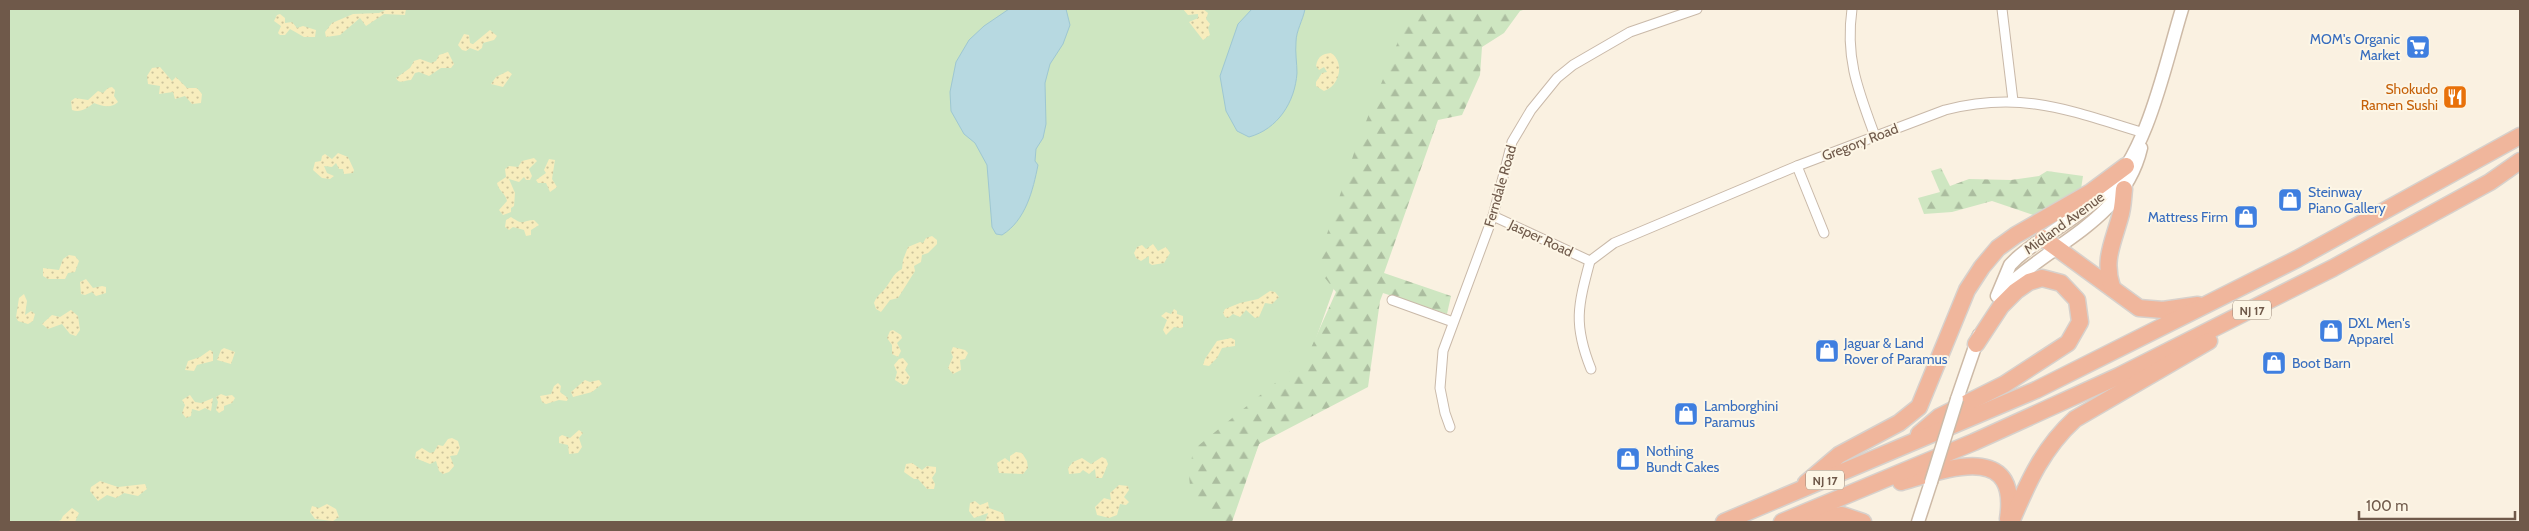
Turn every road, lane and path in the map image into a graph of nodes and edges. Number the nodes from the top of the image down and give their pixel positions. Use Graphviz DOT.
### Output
graph roads {
  1 [pos="1697,9"];
  2 [pos="1852,9"];
  3 [pos="2002,9"];
  4 [pos="2182,9"];
  5 [pos="2013,101"];
  6 [pos="2144,133"];
  7 [pos="1875,136"];
  8 [pos="2520,136"];
  9 [pos="1797,166"];
  10 [pos="2126,166"];
  11 [pos="2516,166"];
  12 [pos="2124,189"];
  13 [pos="1493,216"];
  14 [pos="1824,232"];
  15 [pos="2042,238"];
  16 [pos="2056,248"];
  17 [pos="1590,261"];
  18 [pos="2112,287"];
  19 [pos="1997,296"];
  20 [pos="1392,300"];
  21 [pos="2210,304"];
  22 [pos="2260,306"];
  23 [pos="1453,322"];
  24 [pos="1976,344"];
  25 [pos="1591,368"];
  26 [pos="1450,427"];
  27 [pos="1908,444"];
  28 [pos="1793,494"];
  29 [pos="1836,501"];
  30 [pos="1724,522"];
  31 [pos="1782,522"];
  32 [pos="1796,522"];
  33 [pos="1863,522"];
  34 [pos="1918,522"];
  35 [pos="2009,522"];
  1 -- 13 [label="street, Ferndale Road"];
  2 -- 7 [label="street"];
  3 -- 5 [label="street"];
  4 -- 6 [label="street, Midland Avenue"];
  5 -- 6 [label="street, Gregory Road"];
  5 -- 7 [label="street, Gregory Road"];
  6 -- 10 [label="street, Midland Avenue"];
  6 -- 12 [label="street"];
  7 -- 9 [label="street, Gregory Road"];
  8 -- 21 [label="highway, NJ 17"];
  9 -- 14 [label="street"];
  9 -- 17 [label="street, Gregory Road"];
  10 -- 15 [label="street, Midland Avenue"];
  10 -- 28 [label="highway"];
  11 -- 22 [label="highway, NJ 17"];
  12 -- 16 [label="street"];
  12 -- 18 [label="highway"];
  13 -- 17 [label="street, Jasper Road"];
  13 -- 23 [label="street, Ferndale Road"];
  15 -- 16 [label="highway"];
  15 -- 19 [label="street, Midland Avenue"];
  16 -- 18 [label="highway"];
  16 -- 19 [label="street"];
  17 -- 25 [label="street"];
  18 -- 21 [label="highway"];
  19 -- 24 [label="street, Midland Avenue"];
  20 -- 23 [label="street"];
  21 -- 27 [label="highway, NJ 17"];
  22 -- 29 [label="highway, NJ 17"];
  22 -- 35 [label="highway"];
  23 -- 26 [label="street, Ferndale Road"];
  24 -- 27 [label="highway"];
  24 -- 34 [label="street, Midland Avenue, bridge"];
  27 -- 28 [label="highway, NJ 17"];
  28 -- 30 [label="highway, NJ 17"];
  29 -- 31 [label="highway, NJ 17"];
  29 -- 35 [label="highway"];
  32 -- 33 [label="highway"];
}
